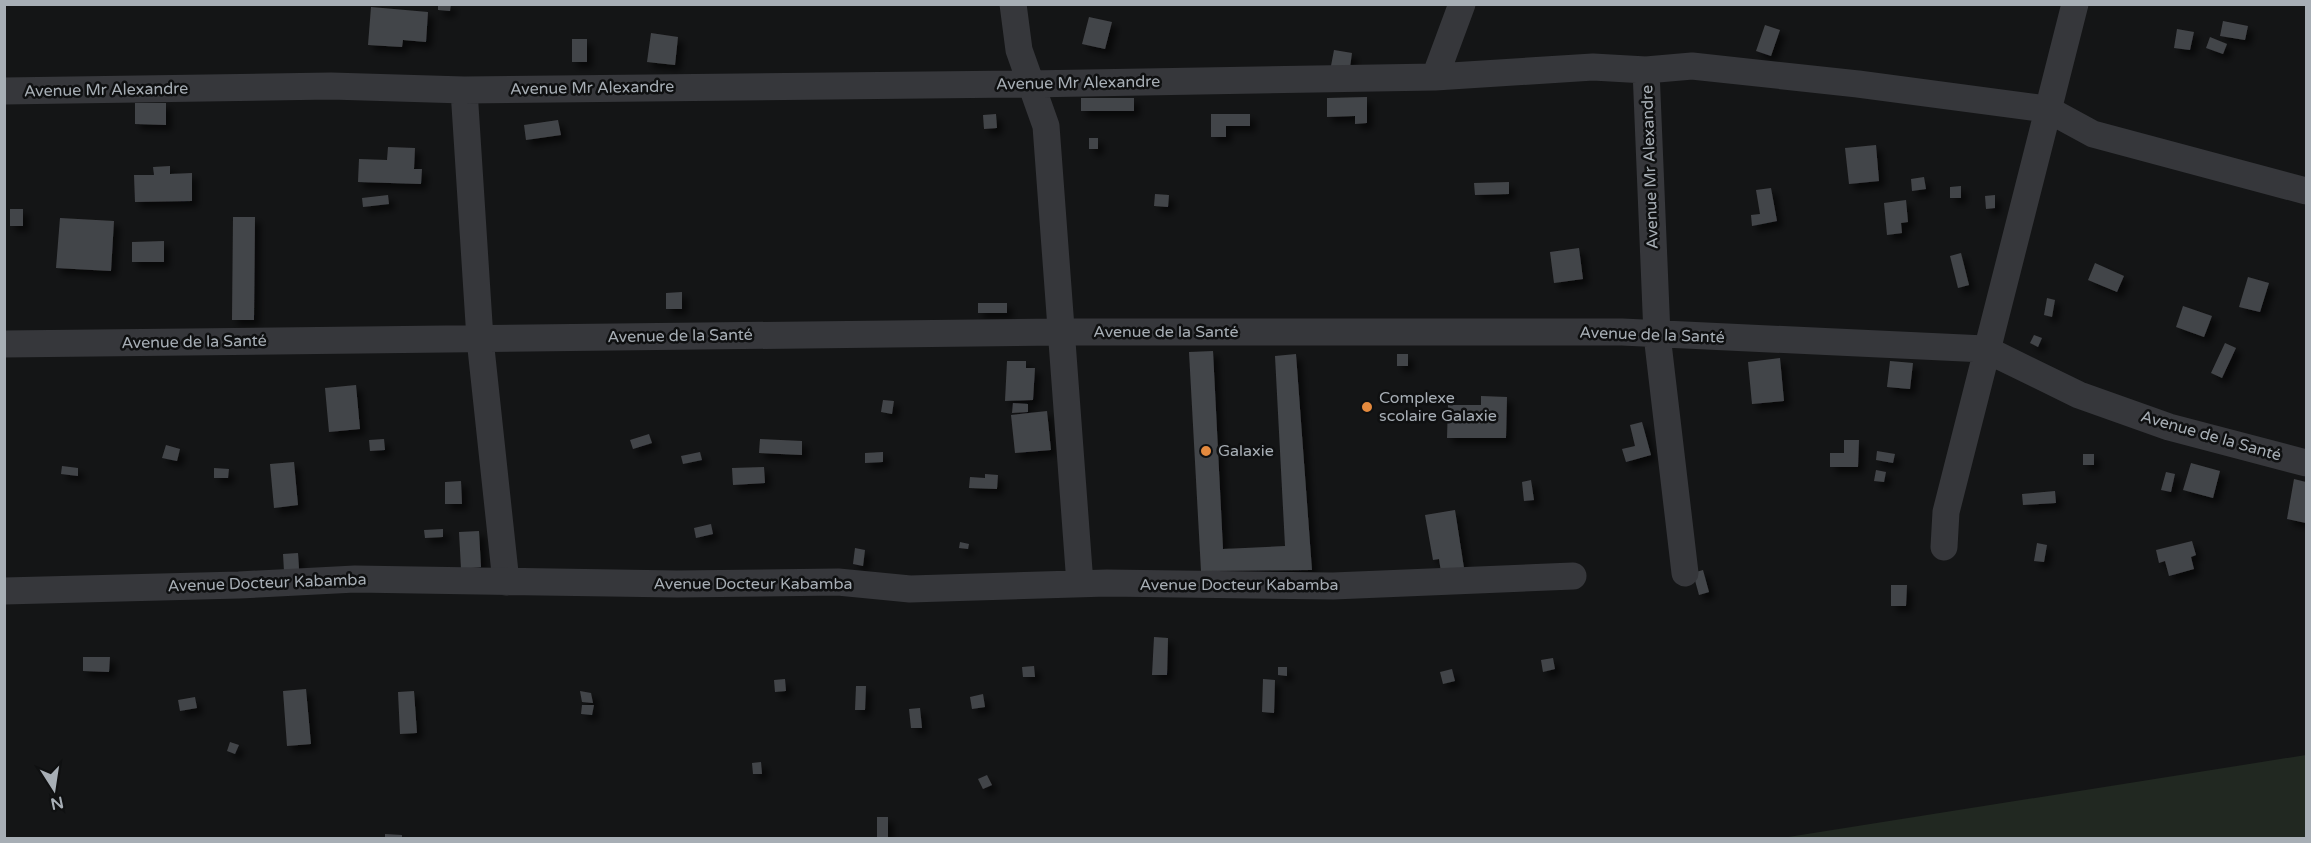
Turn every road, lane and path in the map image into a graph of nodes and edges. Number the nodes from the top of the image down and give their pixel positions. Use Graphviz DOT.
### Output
graph roads {
  1 [pos="1013,4"];
  2 [pos="1462,4"];
  3 [pos="2075,4"];
  4 [pos="1646,70"];
  5 [pos="1435,77"];
  6 [pos="1029,84"];
  7 [pos="464,90"];
  8 [pos="4,92"];
  9 [pos="2047,109"];
  10 [pos="2307,191"];
  11 [pos="1060,332"];
  12 [pos="1658,335"];
  13 [pos="480,339"];
  14 [pos="4,344"];
  15 [pos="1985,349"];
  16 [pos="2307,463"];
  17 [pos="1944,547"];
  18 [pos="1685,573"];
  19 [pos="1573,576"];
  20 [pos="506,582"];
  21 [pos="1080,584"];
  22 [pos="4,591"];
  1 -- 6 [label="street"];
  2 -- 5 [label="street"];
  3 -- 9 [label="street"];
  4 -- 5 [label="street, Avenue Mr Alexandre"];
  4 -- 9 [label="street"];
  4 -- 12 [label="street, Avenue Mr Alexandre"];
  5 -- 6 [label="street, Avenue Mr Alexandre"];
  6 -- 7 [label="street, Avenue Mr Alexandre"];
  6 -- 11 [label="street"];
  7 -- 8 [label="street, Avenue Mr Alexandre"];
  7 -- 13 [label="street"];
  9 -- 10 [label="street"];
  9 -- 15 [label="street"];
  11 -- 12 [label="street, Avenue de la Santé"];
  11 -- 13 [label="street, Avenue de la Santé"];
  11 -- 21 [label="street"];
  12 -- 15 [label="street, Avenue de la Santé"];
  12 -- 18 [label="street, Avenue Mr Alexandre"];
  13 -- 14 [label="street, Avenue de la Santé"];
  13 -- 20 [label="street"];
  15 -- 16 [label="street, Avenue de la Santé"];
  15 -- 17 [label="street"];
  19 -- 21 [label="street, Avenue Docteur Kabamba"];
  20 -- 21 [label="street, Avenue Docteur Kabamba"];
  20 -- 22 [label="street, Avenue Docteur Kabamba"];
}
